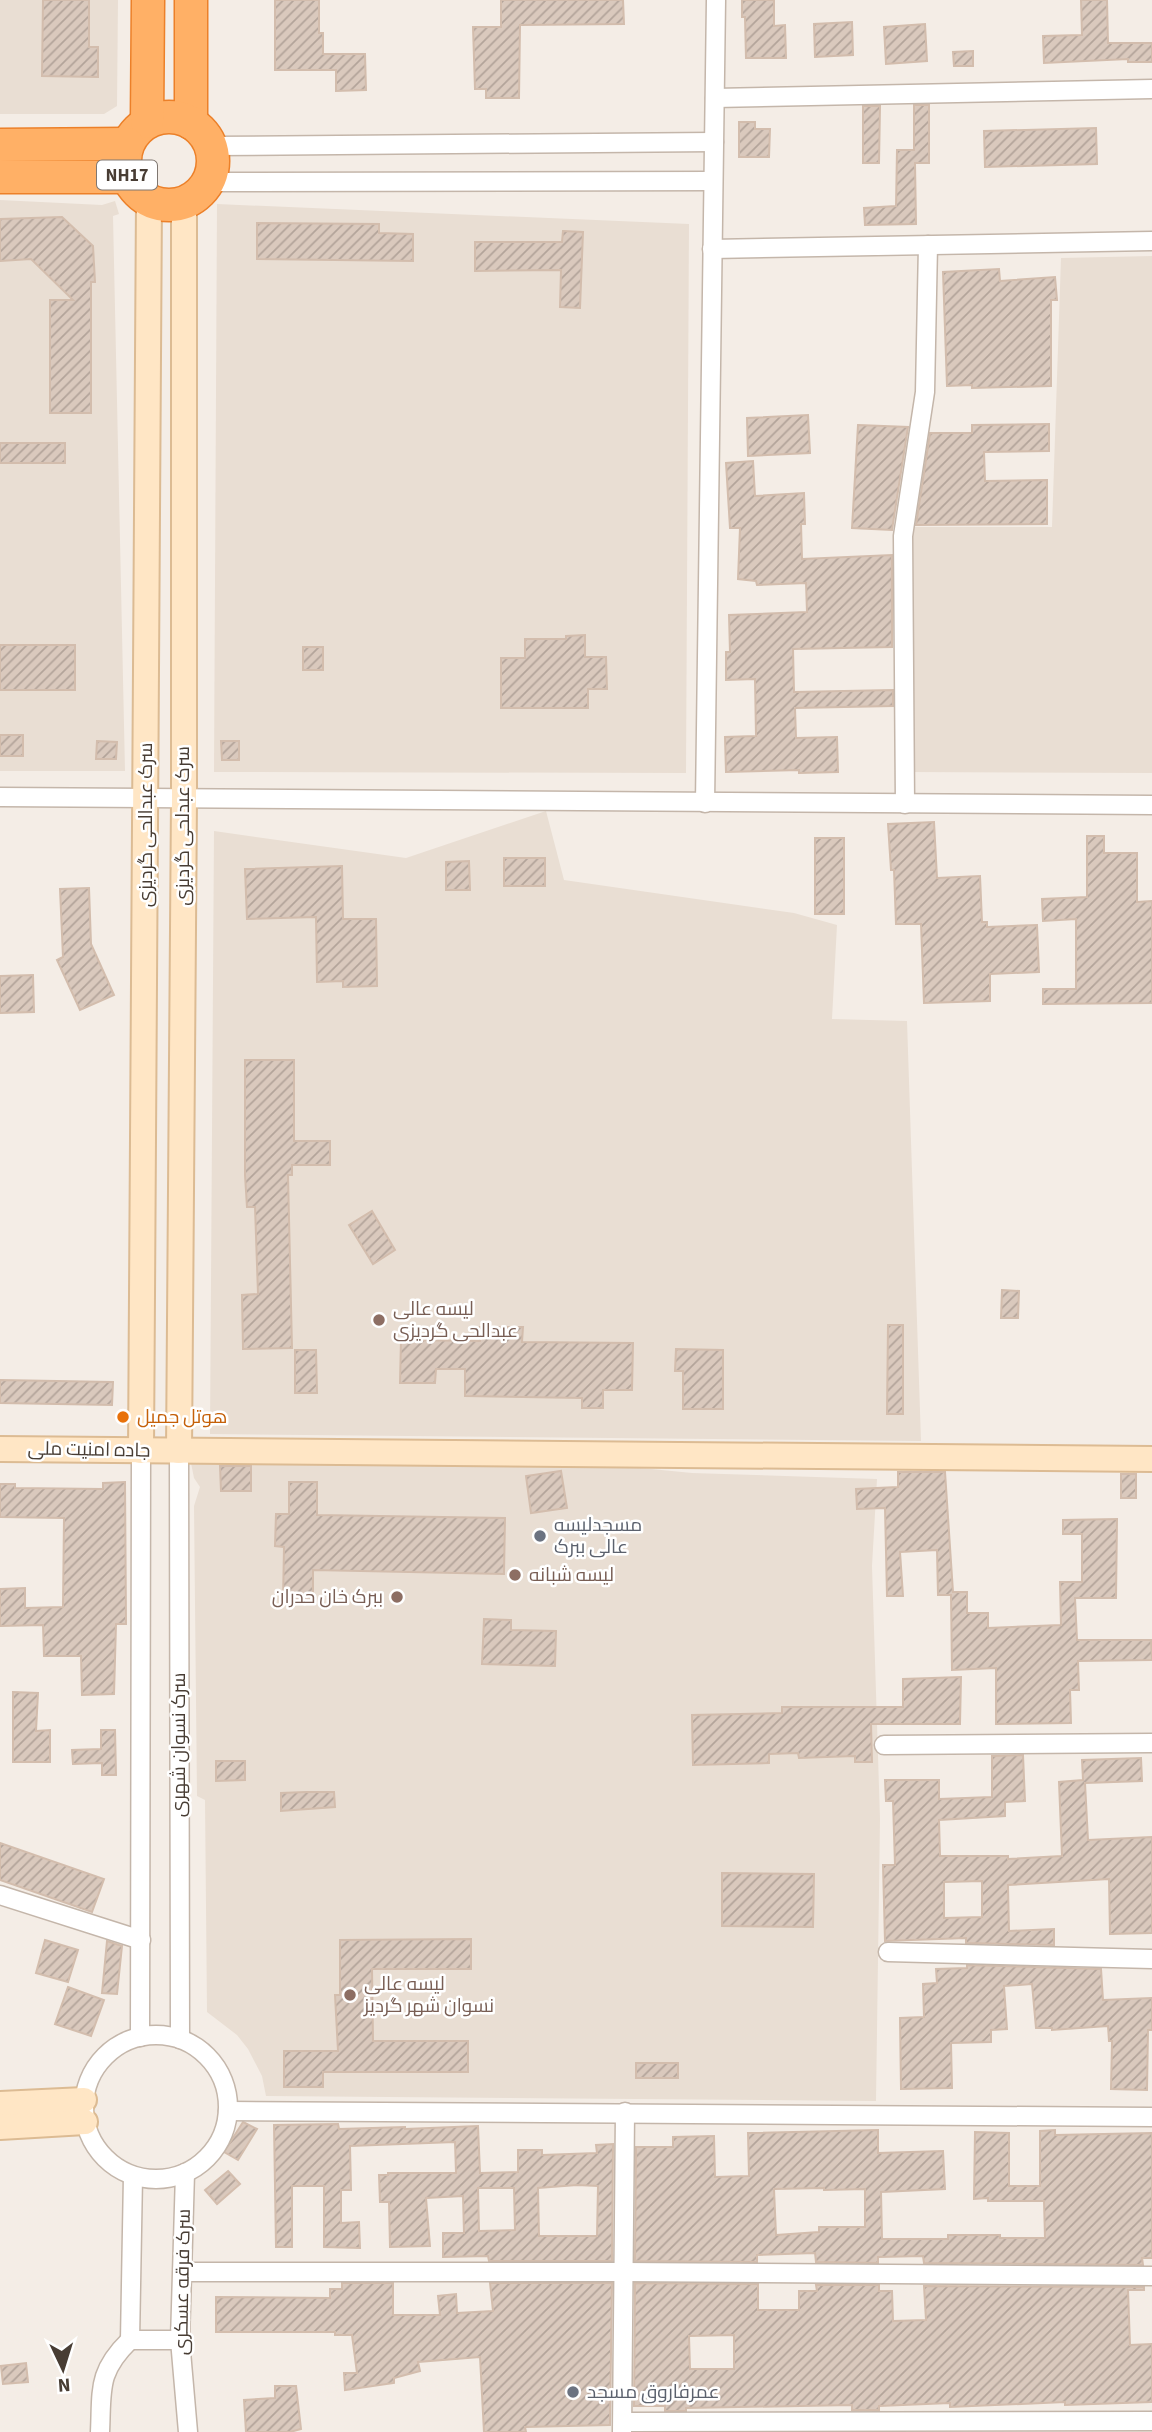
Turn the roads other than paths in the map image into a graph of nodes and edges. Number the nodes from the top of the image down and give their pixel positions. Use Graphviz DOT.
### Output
graph roads {
  1 [pos="148,0"];
  2 [pos="191,0"];
  3 [pos="716,0"];
  4 [pos="1152,89"];
  5 [pos="715,98"];
  6 [pos="137,133"];
  7 [pos="201,135"];
  8 [pos="714,142"];
  9 [pos="0,145"];
  10 [pos="0,177"];
  11 [pos="127,177"];
  12 [pos="713,181"];
  13 [pos="195,192"];
  14 [pos="149,200"];
  15 [pos="1152,241"];
  16 [pos="928,245"];
  17 [pos="712,249"];
  18 [pos="0,797"];
  19 [pos="184,799"];
  20 [pos="146,800"];
  21 [pos="705,803"];
  22 [pos="905,804"];
  23 [pos="1152,805"];
  24 [pos="0,1449"];
  25 [pos="141,1451"];
  26 [pos="178,1451"];
  27 [pos="1152,1459"];
  28 [pos="1152,1743"];
  29 [pos="884,1745"];
  30 [pos="0,1895"];
  31 [pos="141,1940"];
  32 [pos="888,1952"];
  33 [pos="1152,1959"];
  34 [pos="140,2037"];
  35 [pos="180,2039"];
  36 [pos="0,2104"];
  37 [pos="85,2111"];
  38 [pos="228,2111"];
  39 [pos="625,2112"];
  40 [pos="1152,2117"];
  41 [pos="0,2127"];
  42 [pos="186,2173"];
  43 [pos="133,2176"];
  44 [pos="183,2272"];
  45 [pos="624,2272"];
  46 [pos="1152,2277"];
  47 [pos="130,2340"];
  48 [pos="180,2340"];
  49 [pos="1152,2421"];
  50 [pos="622,2427"];
  51 [pos="100,2432"];
  52 [pos="188,2432"];
  1 -- 6 [label="highway, NH17"];
  2 -- 7 [label="highway"];
  3 -- 5 [label="street"];
  4 -- 5 [label="street"];
  5 -- 8 [label="street"];
  6 -- 7 [label="highway, NH17"];
  6 -- 9 [label="highway, NH17"];
  6 -- 11 [label="highway, NH17"];
  7 -- 8 [label="street"];
  7 -- 13 [label="highway"];
  8 -- 12 [label="street"];
  10 -- 11 [label="highway, NH17"];
  11 -- 14 [label="highway, NH17"];
  12 -- 13 [label="street"];
  12 -- 17 [label="street"];
  13 -- 14 [label="highway, NH17"];
  13 -- 19 [label="main road, سرک عبدلحی گردیزی"];
  14 -- 20 [label="main road, سرک عبدالحی گردیزی"];
  15 -- 16 [label="street"];
  16 -- 17 [label="street"];
  16 -- 22 [label="street"];
  17 -- 21 [label="street"];
  18 -- 20 [label="street"];
  19 -- 20 [label="street"];
  19 -- 21 [label="street"];
  19 -- 26 [label="main road, سرک عبدلحی گردیزی"];
  20 -- 25 [label="main road, سرک عبدالحی گردیزی"];
  21 -- 22 [label="street"];
  22 -- 23 [label="street"];
  24 -- 25 [label="main road, جاده امنیت ملی"];
  25 -- 26 [label="main road, جاده امنیت ملی"];
  25 -- 31 [label="street, سرک نسوان شهری"];
  26 -- 27 [label="main road, جاده امنیت ملی"];
  26 -- 35 [label="street, سرک نسوان شهری"];
  28 -- 29 [label="street"];
  30 -- 31 [label="street"];
  31 -- 34 [label="street, سرک نسوان شهری"];
  32 -- 33 [label="street"];
  34 -- 35 [label="street"];
  34 -- 37 [label="street"];
  35 -- 38 [label="street"];
  36 -- 37 [label="main road"];
  37 -- 41 [label="main road"];
  37 -- 43 [label="street"];
  38 -- 39 [label="street"];
  38 -- 42 [label="street"];
  39 -- 40 [label="street"];
  39 -- 45 [label="street"];
  42 -- 43 [label="street"];
  42 -- 44 [label="street, سرک فرقه عسکری"];
  43 -- 47 [label="street"];
  44 -- 45 [label="street"];
  44 -- 48 [label="street, سرک فرقه عسکری"];
  45 -- 46 [label="street"];
  45 -- 50 [label="street"];
  47 -- 48 [label="street"];
  47 -- 51 [label="street"];
  48 -- 52 [label="street, سرک فرقه عسکری"];
  49 -- 50 [label="street"];
}
